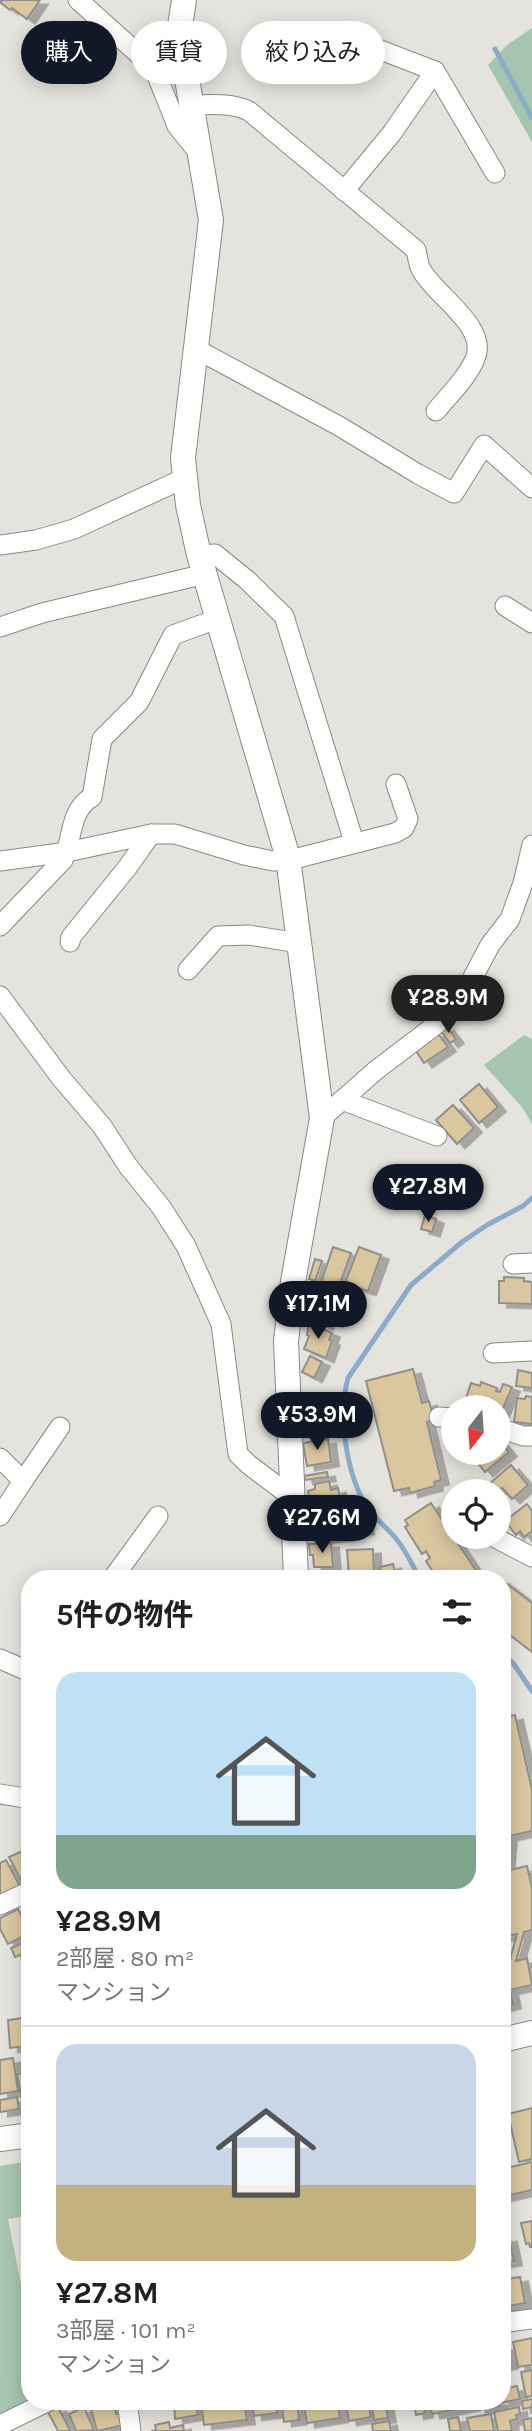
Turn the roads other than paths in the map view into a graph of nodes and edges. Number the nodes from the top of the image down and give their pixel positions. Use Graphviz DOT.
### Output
graph roads {
  1 [pos="78,0"];
  2 [pos="184,0"];
  3 [pos="385,52"];
  4 [pos="435,71"];
  5 [pos="190,105"];
  6 [pos="198,152"];
  7 [pos="495,173"];
  8 [pos="344,191"];
  9 [pos="196,349"];
  10 [pos="436,411"];
  11 [pos="185,478"];
  12 [pos="532,488"];
  13 [pos="0,545"];
  14 [pos="202,565"];
  15 [pos="505,606"];
  16 [pos="217,619"];
  17 [pos="532,623"];
  18 [pos="0,626"];
  19 [pos="396,784"];
  20 [pos="151,834"];
  21 [pos="354,842"];
  22 [pos="532,845"];
  23 [pos="67,852"];
  24 [pos="288,858"];
  25 [pos="0,861"];
  26 [pos="0,926"];
  27 [pos="70,942"];
  28 [pos="299,943"];
  29 [pos="188,970"];
  30 [pos="0,996"];
  31 [pos="342,1100"];
  32 [pos="322,1118"];
  33 [pos="437,1136"];
  34 [pos="532,1352"];
  35 [pos="493,1353"];
  36 [pos="60,1427"];
  37 [pos="511,1432"];
  38 [pos="532,1436"];
  39 [pos="0,1458"];
  40 [pos="23,1481"];
  41 [pos="293,1498"];
  42 [pos="0,1516"];
  43 [pos="158,1516"];
  44 [pos="511,1546"];
  45 [pos="532,1557"];
  46 [pos="119,1570"];
  47 [pos="296,1570"];
  48 [pos="0,1659"];
  49 [pos="21,1668"];
  50 [pos="0,1794"];
  51 [pos="21,1797"];
  52 [pos="21,1895"];
  53 [pos="0,1905"];
  54 [pos="532,2033"];
  55 [pos="511,2038"];
  56 [pos="21,2136"];
  57 [pos="0,2140"];
  58 [pos="532,2319"];
  59 [pos="511,2322"];
  60 [pos="31,2410"];
  61 [pos="128,2410"];
  62 [pos="0,2425"];
  63 [pos="131,2431"];
  1 -- 6 [label="street"];
  2 -- 5 [label="street"];
  3 -- 4 [label="street"];
  4 -- 7 [label="street"];
  4 -- 8 [label="street"];
  5 -- 6 [label="street"];
  5 -- 8 [label="street"];
  6 -- 9 [label="street"];
  8 -- 10 [label="street"];
  9 -- 11 [label="street"];
  9 -- 12 [label="street"];
  11 -- 13 [label="street"];
  11 -- 14 [label="street"];
  14 -- 16 [label="street"];
  14 -- 18 [label="street"];
  14 -- 21 [label="street"];
  15 -- 17 [label="street"];
  16 -- 23 [label="street"];
  16 -- 24 [label="street"];
  19 -- 21 [label="street"];
  20 -- 23 [label="street"];
  20 -- 24 [label="street"];
  20 -- 27 [label="street"];
  21 -- 24 [label="street"];
  22 -- 31 [label="street"];
  23 -- 25 [label="street"];
  23 -- 26 [label="street"];
  24 -- 28 [label="street"];
  28 -- 29 [label="street"];
  28 -- 32 [label="street"];
  30 -- 41 [label="street"];
  31 -- 32 [label="street"];
  31 -- 33 [label="street"];
  32 -- 41 [label="street"];
  34 -- 35 [label="street"];
  36 -- 40 [label="street"];
  37 -- 38 [label="street"];
  39 -- 40 [label="street"];
  40 -- 42 [label="street"];
  41 -- 47 [label="street"];
  43 -- 46 [label="street"];
  44 -- 45 [label="street"];
  48 -- 49 [label="street"];
  50 -- 51 [label="street"];
  52 -- 53 [label="street"];
  54 -- 55 [label="street"];
  56 -- 57 [label="street"];
  58 -- 59 [label="street"];
  60 -- 62 [label="street"];
  61 -- 63 [label="street"];
}
